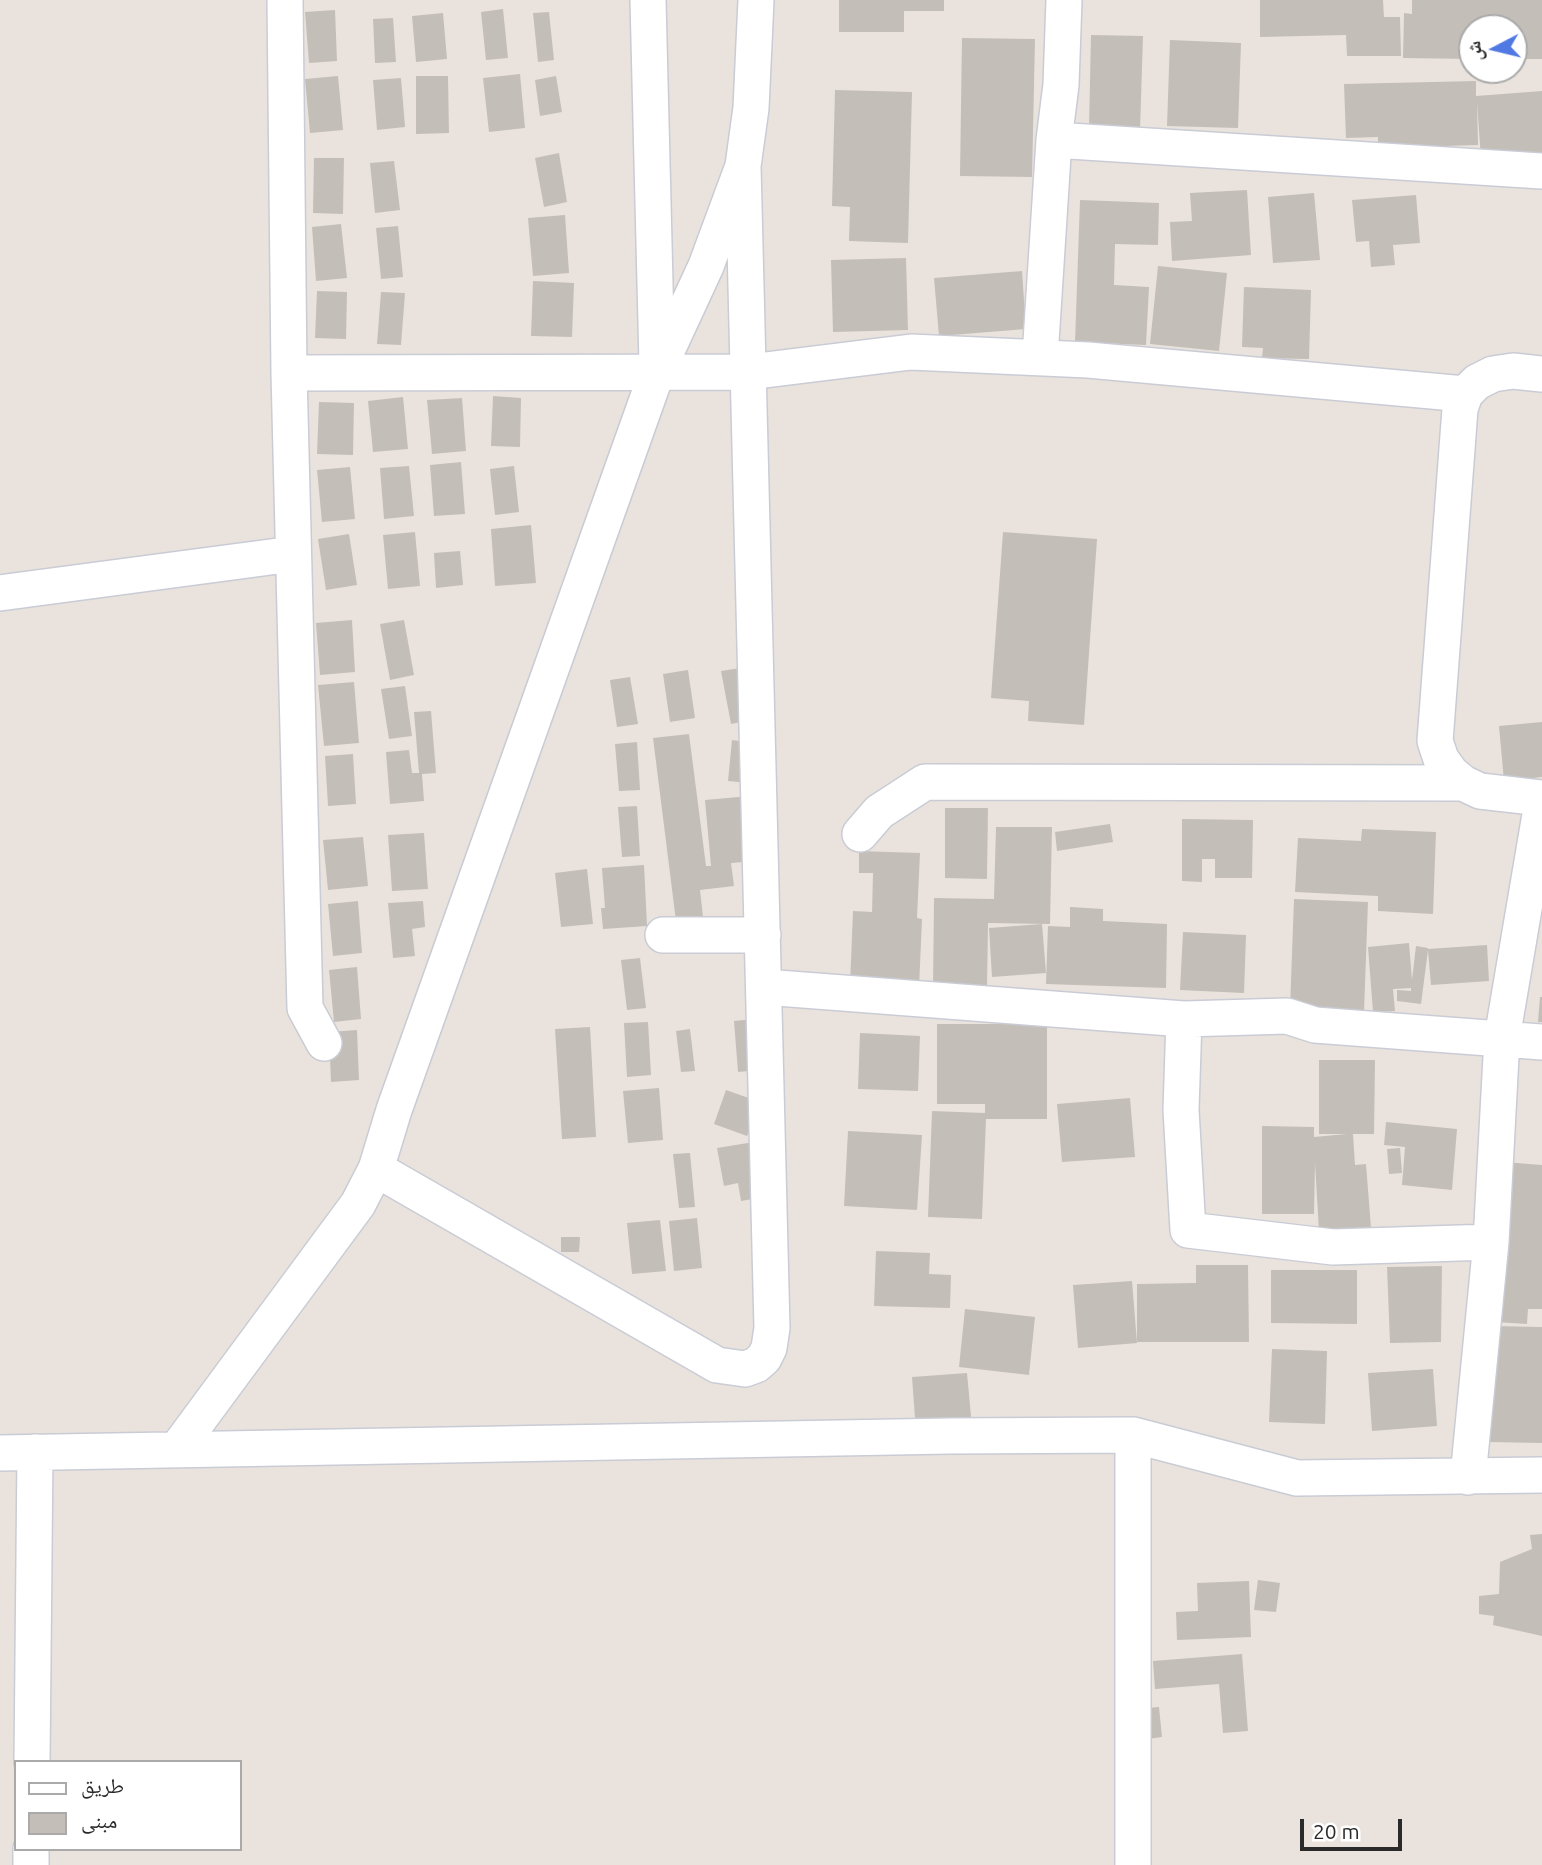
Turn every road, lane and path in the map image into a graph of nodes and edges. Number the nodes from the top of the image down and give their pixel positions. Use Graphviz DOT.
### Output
graph roads {
  1 [pos="285,0"];
  2 [pos="648,0"];
  3 [pos="755,0"];
  4 [pos="1064,0"];
  5 [pos="1054,140"];
  6 [pos="743,166"];
  7 [pos="1542,171"];
  8 [pos="1040,357"];
  9 [pos="657,372"];
  10 [pos="749,372"];
  11 [pos="289,373"];
  12 [pos="1542,374"];
  13 [pos="1465,394"];
  14 [pos="293,554"];
  15 [pos="0,593"];
  16 [pos="1463,783"];
  17 [pos="1542,800"];
  18 [pos="860,834"];
  19 [pos="663,935"];
  20 [pos="762,935"];
  21 [pos="764,987"];
  22 [pos="1184,1019"];
  23 [pos="1502,1038"];
  24 [pos="1542,1042"];
  25 [pos="324,1043"];
  26 [pos="376,1168"];
  27 [pos="1491,1242"];
  28 [pos="1133,1435"];
  29 [pos="177,1449"];
  30 [pos="35,1452"];
  31 [pos="0,1453"];
  32 [pos="1542,1475"];
  33 [pos="1468,1477"];
  34 [pos="32,1760"];
  35 [pos="1133,1865"];
  1 -- 11 [label="street"];
  2 -- 9 [label="street"];
  3 -- 6 [label="street"];
  4 -- 5 [label="street"];
  5 -- 7 [label="street"];
  5 -- 8 [label="street"];
  6 -- 9 [label="street"];
  6 -- 10 [label="street"];
  8 -- 10 [label="street"];
  8 -- 13 [label="street"];
  9 -- 10 [label="street"];
  9 -- 11 [label="street"];
  9 -- 26 [label="street"];
  10 -- 20 [label="street"];
  11 -- 14 [label="street"];
  12 -- 13 [label="street"];
  13 -- 16 [label="street"];
  14 -- 15 [label="street"];
  14 -- 25 [label="street"];
  16 -- 17 [label="street"];
  16 -- 18 [label="street"];
  17 -- 23 [label="street"];
  19 -- 20 [label="street"];
  20 -- 21 [label="street"];
  21 -- 22 [label="street"];
  21 -- 26 [label="street"];
  22 -- 23 [label="street"];
  22 -- 27 [label="street"];
  23 -- 24 [label="street"];
  23 -- 27 [label="street"];
  26 -- 29 [label="street"];
  27 -- 33 [label="street"];
  28 -- 29 [label="street"];
  28 -- 33 [label="street"];
  28 -- 35 [label="street"];
  29 -- 30 [label="street"];
  30 -- 31 [label="street"];
  30 -- 34 [label="street"];
  32 -- 33 [label="street"];
}
